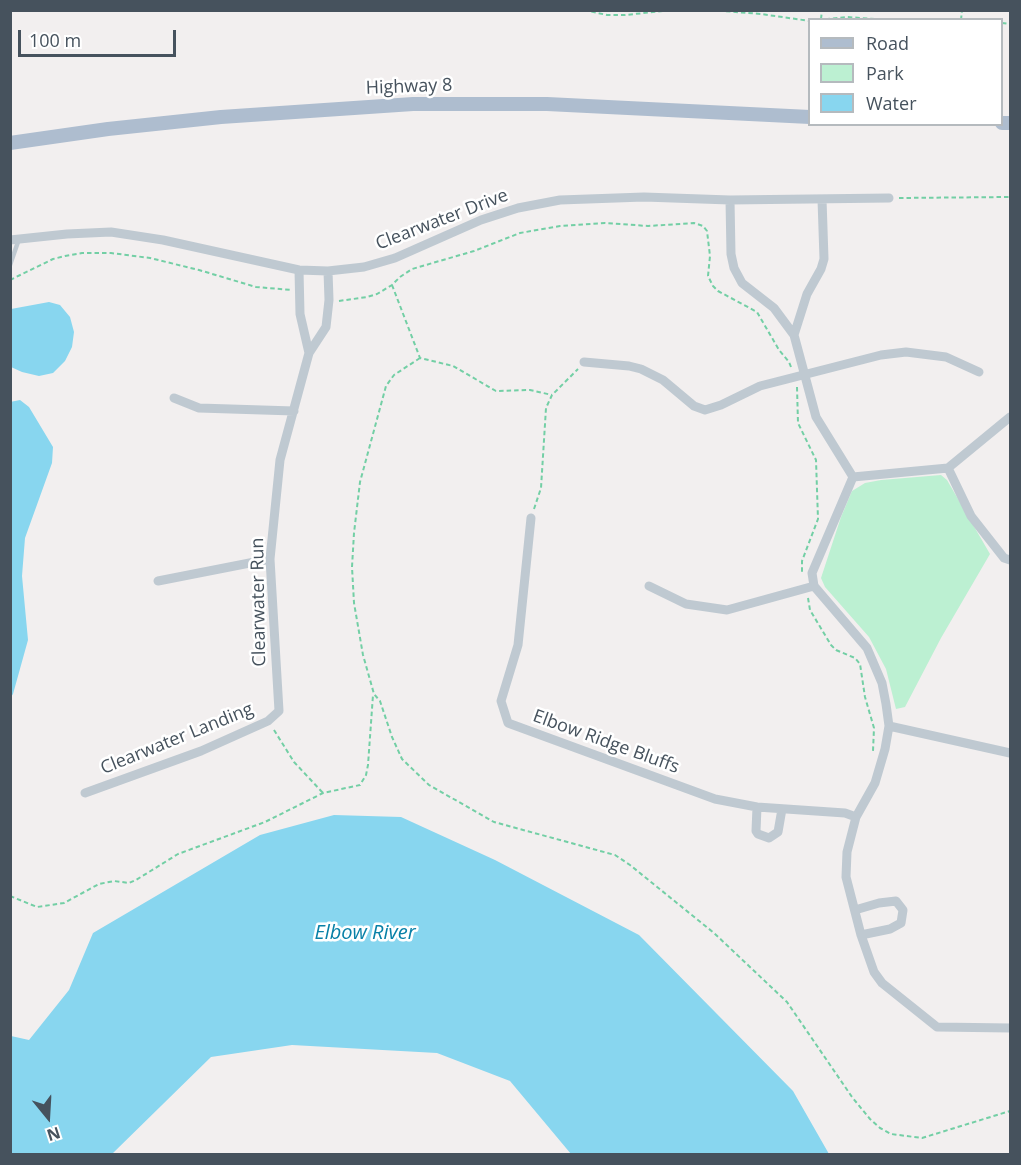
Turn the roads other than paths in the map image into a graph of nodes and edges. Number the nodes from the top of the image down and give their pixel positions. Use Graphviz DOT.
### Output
graph roads {
  1 [pos="808,117"];
  2 [pos="10,143"];
  3 [pos="889,198"];
  4 [pos="822,199"];
  5 [pos="730,200"];
  6 [pos="15,239"];
  7 [pos="10,265"];
  8 [pos="299,270"];
  9 [pos="328,271"];
  10 [pos="794,335"];
  11 [pos="309,353"];
  12 [pos="584,363"];
  13 [pos="979,372"];
  14 [pos="805,374"];
  15 [pos="174,398"];
  16 [pos="294,411"];
  17 [pos="1011,417"];
  18 [pos="948,468"];
  19 [pos="853,477"];
  20 [pos="531,518"];
  21 [pos="270,559"];
  22 [pos="1011,560"];
  23 [pos="158,581"];
  24 [pos="813,585"];
  25 [pos="649,586"];
  26 [pos="279,711"];
  27 [pos="889,726"];
  28 [pos="1011,753"];
  29 [pos="85,793"];
  30 [pos="757,807"];
  31 [pos="782,809"];
  32 [pos="856,817"];
  33 [pos="855,910"];
  34 [pos="861,935"];
  35 [pos="1011,1028"];
  1 -- 2 [label="main road, Highway 8"];
  3 -- 4 [label="street, Clearwater Drive"];
  4 -- 5 [label="street, Clearwater Drive"];
  4 -- 10 [label="street"];
  5 -- 9 [label="street, Clearwater Drive"];
  5 -- 10 [label="street"];
  6 -- 7 [label="lane"];
  6 -- 8 [label="street, Clearwater Drive"];
  8 -- 9 [label="street, Clearwater Drive"];
  8 -- 11 [label="street, Clearwater Run"];
  9 -- 11 [label="street, Clearwater Run"];
  10 -- 14 [label="street"];
  11 -- 16 [label="street, Clearwater Run"];
  12 -- 14 [label="street"];
  13 -- 14 [label="street"];
  14 -- 19 [label="street"];
  15 -- 16 [label="street"];
  16 -- 21 [label="street, Clearwater Run"];
  17 -- 18 [label="street"];
  18 -- 19 [label="street"];
  18 -- 22 [label="street"];
  19 -- 24 [label="street"];
  20 -- 30 [label="street, Elbow Ridge Bluffs"];
  21 -- 23 [label="street"];
  21 -- 26 [label="street, Clearwater Run"];
  24 -- 25 [label="street"];
  24 -- 27 [label="street"];
  26 -- 29 [label="street, Clearwater Landing"];
  27 -- 28 [label="street"];
  27 -- 32 [label="street"];
  30 -- 31 [label="street, Elbow Ridge Bluffs"];
  30 -- 31 [label="street"];
  31 -- 32 [label="street, Elbow Ridge Bluffs"];
  32 -- 33 [label="street"];
  33 -- 34 [label="street"];
  33 -- 34 [label="street"];
  34 -- 35 [label="street"];
}
